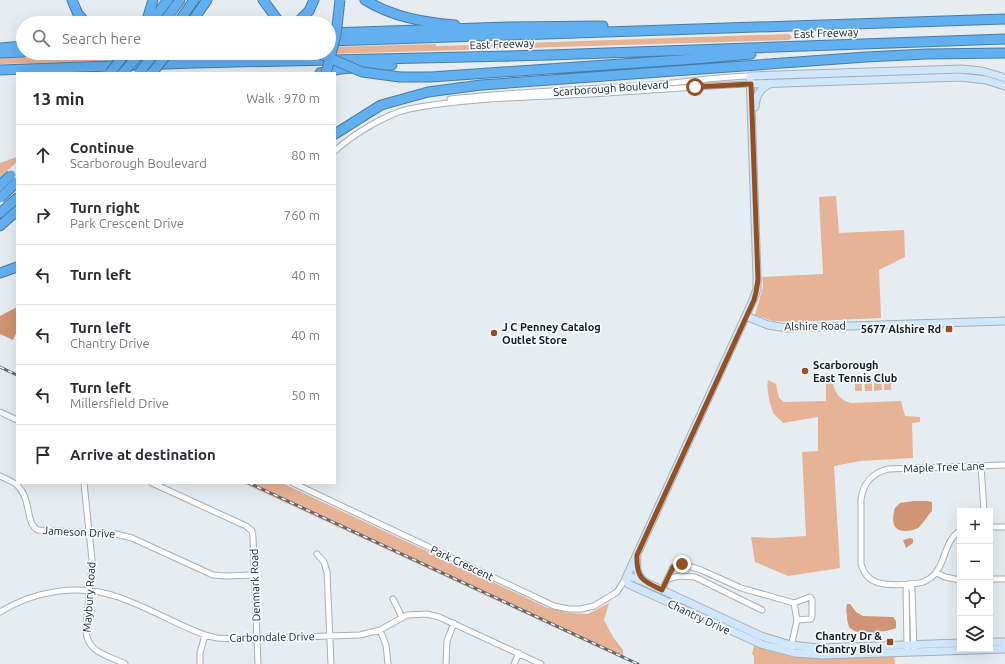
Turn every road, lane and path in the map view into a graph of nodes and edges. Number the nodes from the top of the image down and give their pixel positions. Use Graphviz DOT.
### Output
graph roads {
  1 [pos="72,0"];
  2 [pos="153,0"];
  3 [pos="168,0"];
  4 [pos="180,0"];
  5 [pos="194,0"];
  6 [pos="207,0"];
  7 [pos="263,0"];
  8 [pos="314,0"];
  9 [pos="340,0"];
  10 [pos="365,0"];
  11 [pos="80,16"];
  12 [pos="148,16"];
  13 [pos="155,16"];
  14 [pos="168,16"];
  15 [pos="183,16"];
  16 [pos="196,16"];
  17 [pos="275,16"];
  18 [pos="304,16"];
  19 [pos="1005,19"];
  20 [pos="508,27"];
  21 [pos="735,27"];
  22 [pos="336,33"];
  23 [pos="336,35"];
  24 [pos="1005,39"];
  25 [pos="336,41"];
  26 [pos="796,46"];
  27 [pos="16,47"];
  28 [pos="0,48"];
  29 [pos="16,52"];
  30 [pos="1005,52"];
  31 [pos="0,53"];
  32 [pos="472,57"];
  33 [pos="120,60"];
  34 [pos="134,60"];
  35 [pos="149,60"];
  36 [pos="162,60"];
  37 [pos="329,60"];
  38 [pos="334,60"];
  39 [pos="766,64"];
  40 [pos="0,70"];
  41 [pos="111,72"];
  42 [pos="124,72"];
  43 [pos="140,72"];
  44 [pos="153,72"];
  45 [pos="326,72"];
  46 [pos="327,72"];
  47 [pos="489,72"];
  48 [pos="750,76"];
  49 [pos="1005,78"];
  50 [pos="751,84"];
  51 [pos="772,84"];
  52 [pos="1005,86"];
  53 [pos="409,109"];
  54 [pos="752,125"];
  55 [pos="336,133"];
  56 [pos="336,150"];
  57 [pos="15,176"];
  58 [pos="0,185"];
  59 [pos="16,191"];
  60 [pos="0,198"];
  61 [pos="15,204"];
  62 [pos="0,213"];
  63 [pos="0,226"];
  64 [pos="16,267"];
  65 [pos="0,273"];
  66 [pos="746,316"];
  67 [pos="1005,321"];
  68 [pos="0,412"];
  69 [pos="16,420"];
  70 [pos="1005,465"];
  71 [pos="981,466"];
  72 [pos="0,476"];
  73 [pos="84,484"];
  74 [pos="154,484"];
  75 [pos="295,484"];
  76 [pos="984,508"];
  77 [pos="993,527"];
  78 [pos="1005,527"];
  79 [pos="90,532"];
  80 [pos="957,534"];
  81 [pos="317,554"];
  82 [pos="637,555"];
  83 [pos="937,573"];
  84 [pos="255,575"];
  85 [pos="626,578"];
  86 [pos="668,579"];
  87 [pos="957,579"];
  88 [pos="993,579"];
  89 [pos="1005,579"];
  90 [pos="647,583"];
  91 [pos="909,584"];
  92 [pos="662,590"];
  93 [pos="90,591"];
  94 [pos="393,599"];
  95 [pos="794,603"];
  96 [pos="1,609"];
  97 [pos="762,610"];
  98 [pos="402,617"];
  99 [pos="797,620"];
  100 [pos="454,623"];
  101 [pos="380,630"];
  102 [pos="205,635"];
  103 [pos="329,636"];
  104 [pos="257,638"];
  105 [pos="993,642"];
  106 [pos="1005,642"];
  107 [pos="957,643"];
  108 [pos="791,645"];
  109 [pos="910,648"];
  110 [pos="1005,649"];
  111 [pos="789,652"];
  112 [pos="519,653"];
  113 [pos="125,664"];
  114 [pos="200,664"];
  115 [pos="258,664"];
  116 [pos="330,664"];
  117 [pos="388,664"];
  118 [pos="446,664"];
  119 [pos="514,664"];
  120 [pos="542,664"];
  1 -- 11 [label="highway"];
  2 -- 12 [label="highway"];
  3 -- 13 [label="highway"];
  4 -- 14 [label="highway"];
  5 -- 15 [label="highway"];
  6 -- 16 [label="highway"];
  7 -- 17 [label="highway"];
  8 -- 18 [label="highway"];
  9 -- 23 [label="highway, bridge"];
  10 -- 20 [label="highway"];
  19 -- 21 [label="highway, East Freeway"];
  20 -- 21 [label="highway"];
  20 -- 22 [label="highway"];
  21 -- 25 [label="highway, East Freeway"];
  24 -- 26 [label="highway, East Freeway"];
  26 -- 32 [label="highway, East Freeway"];
  26 -- 47 [label="highway"];
  27 -- 28 [label="highway"];
  29 -- 31 [label="highway"];
  30 -- 39 [label="highway"];
  32 -- 40 [label="highway, East Freeway"];
  32 -- 46 [label="highway"];
  33 -- 41 [label="highway, bridge"];
  34 -- 42 [label="highway, bridge"];
  35 -- 43 [label="highway, bridge"];
  36 -- 44 [label="highway, bridge"];
  37 -- 45 [label="highway, bridge"];
  38 -- 47 [label="highway, bridge"];
  39 -- 47 [label="highway"];
  39 -- 55 [label="highway"];
  48 -- 49 [label="street, Scarborough Boulevard"];
  48 -- 50 [label="street"];
  48 -- 53 [label="street, Scarborough Boulevard"];
  50 -- 51 [label="street, Scarborough Boulevard"];
  50 -- 53 [label="street, Scarborough Boulevard"];
  50 -- 54 [label="street"];
  51 -- 52 [label="street, Scarborough Boulevard"];
  51 -- 54 [label="street"];
  53 -- 56 [label="street, Scarborough Boulevard"];
  54 -- 66 [label="street"];
  57 -- 58 [label="highway, bridge"];
  57 -- 60 [label="highway, bridge"];
  58 -- 59 [label="highway"];
  61 -- 62 [label="highway"];
  61 -- 63 [label="highway"];
  64 -- 65 [label="highway"];
  66 -- 67 [label="street, Alshire Road"];
  66 -- 82 [label="street"];
  68 -- 69 [label="street"];
  70 -- 71 [label="street, Maple Tree Lane"];
  71 -- 76 [label="street"];
  71 -- 91 [label="street, Maple Tree Lane"];
  72 -- 79 [label="street, Jameson Drive"];
  73 -- 79 [label="street, Maybury Road"];
  74 -- 84 [label="street, Denmark Road"];
  75 -- 85 [label="street, Park Crescent"];
  77 -- 78 [label="street"];
  79 -- 84 [label="street, Jameson Drive"];
  79 -- 93 [label="street, Maybury Road"];
  80 -- 83 [label="street"];
  81 -- 103 [label="street"];
  82 -- 85 [label="street"];
  82 -- 90 [label="street"];
  83 -- 87 [label="street"];
  83 -- 91 [label="street"];
  84 -- 104 [label="street, Denmark Road"];
  85 -- 90 [label="street, Chantry Drive"];
  85 -- 111 [label="street, Chantry Drive"];
  86 -- 92 [label="street"];
  86 -- 95 [label="street"];
  86 -- 97 [label="street"];
  88 -- 89 [label="street"];
  90 -- 92 [label="street, Chantry Drive"];
  91 -- 109 [label="street"];
  92 -- 108 [label="street, Chantry Drive"];
  93 -- 96 [label="street, Carbondale Drive"];
  93 -- 102 [label="street, Carbondale Drive"];
  93 -- 113 [label="street, Maybury Road"];
  94 -- 98 [label="street"];
  95 -- 99 [label="street"];
  95 -- 99 [label="street"];
  98 -- 100 [label="street, Carbondale Drive"];
  98 -- 101 [label="street, Carbondale Drive"];
  99 -- 108 [label="street"];
  100 -- 112 [label="street, Carbondale Drive"];
  100 -- 118 [label="street"];
  101 -- 103 [label="street, Carbondale Drive"];
  101 -- 117 [label="street"];
  102 -- 104 [label="street, Carbondale Drive"];
  102 -- 114 [label="street"];
  103 -- 104 [label="street, Carbondale Drive"];
  103 -- 116 [label="street"];
  104 -- 115 [label="street, Denmark Road"];
  105 -- 106 [label="street"];
  107 -- 109 [label="street, Chantry Drive"];
  108 -- 109 [label="street, Chantry Drive"];
  108 -- 111 [label="street"];
  109 -- 110 [label="street, Chantry Drive"];
  109 -- 111 [label="street, Chantry Drive"];
  112 -- 119 [label="street"];
  112 -- 120 [label="street, Carbondale Drive"];
}
